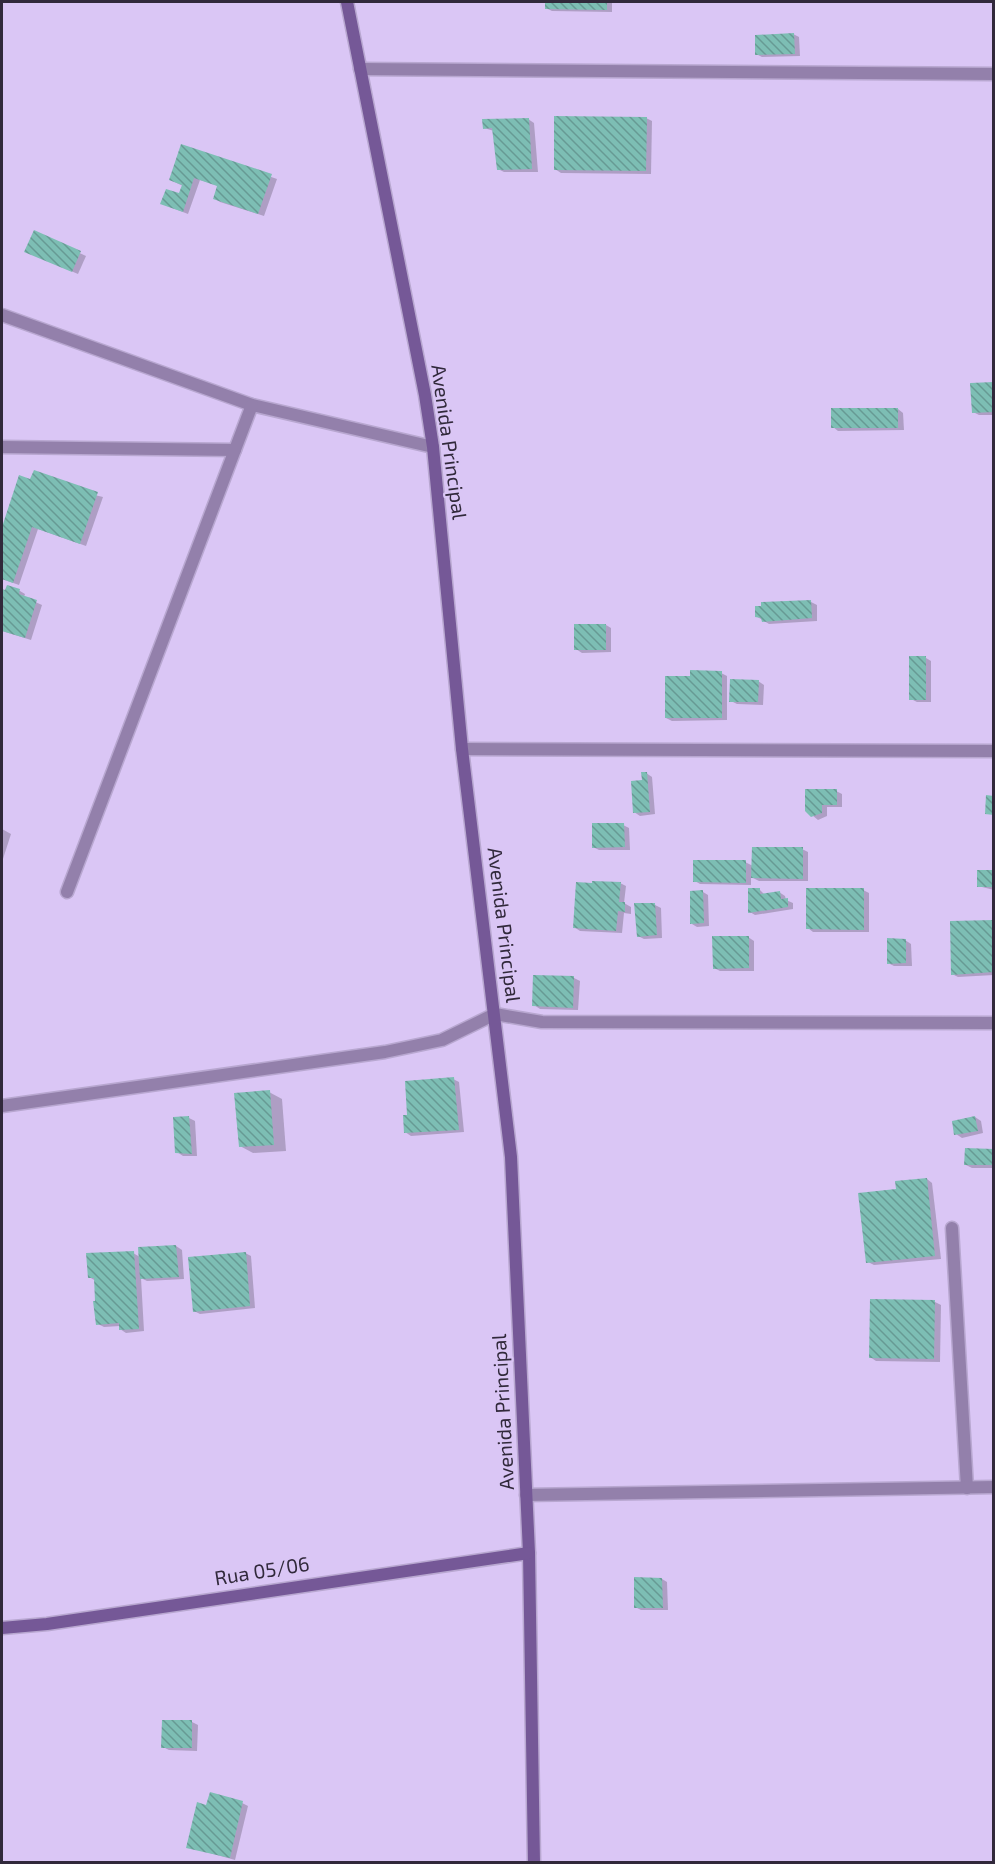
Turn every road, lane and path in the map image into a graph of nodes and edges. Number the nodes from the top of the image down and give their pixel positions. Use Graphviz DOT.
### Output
graph roads {
  1 [pos="347,2"];
  2 [pos="360,69"];
  3 [pos="993,74"];
  4 [pos="2,315"];
  5 [pos="252,405"];
  6 [pos="2,447"];
  7 [pos="433,447"];
  8 [pos="235,450"];
  9 [pos="462,749"];
  10 [pos="993,752"];
  11 [pos="67,892"];
  12 [pos="495,1014"];
  13 [pos="993,1023"];
  14 [pos="2,1106"];
  15 [pos="952,1228"];
  16 [pos="993,1487"];
  17 [pos="968,1488"];
  18 [pos="526,1495"];
  19 [pos="529,1553"];
  20 [pos="2,1628"];
  21 [pos="534,1863"];
  1 -- 2 [label="street, Avenida Principal"];
  2 -- 3 [label="street"];
  2 -- 7 [label="street, Avenida Principal"];
  4 -- 5 [label="street"];
  5 -- 7 [label="street"];
  5 -- 8 [label="street"];
  6 -- 8 [label="street"];
  7 -- 9 [label="street, Avenida Principal"];
  8 -- 11 [label="street"];
  9 -- 10 [label="street"];
  9 -- 12 [label="street, Avenida Principal"];
  12 -- 13 [label="street"];
  12 -- 14 [label="street"];
  12 -- 18 [label="street, Avenida Principal"];
  15 -- 17 [label="street"];
  16 -- 17 [label="street"];
  17 -- 18 [label="street"];
  18 -- 19 [label="street, Avenida Principal"];
  19 -- 20 [label="street, Rua 05/06"];
  19 -- 21 [label="street, Avenida Principal"];
}
